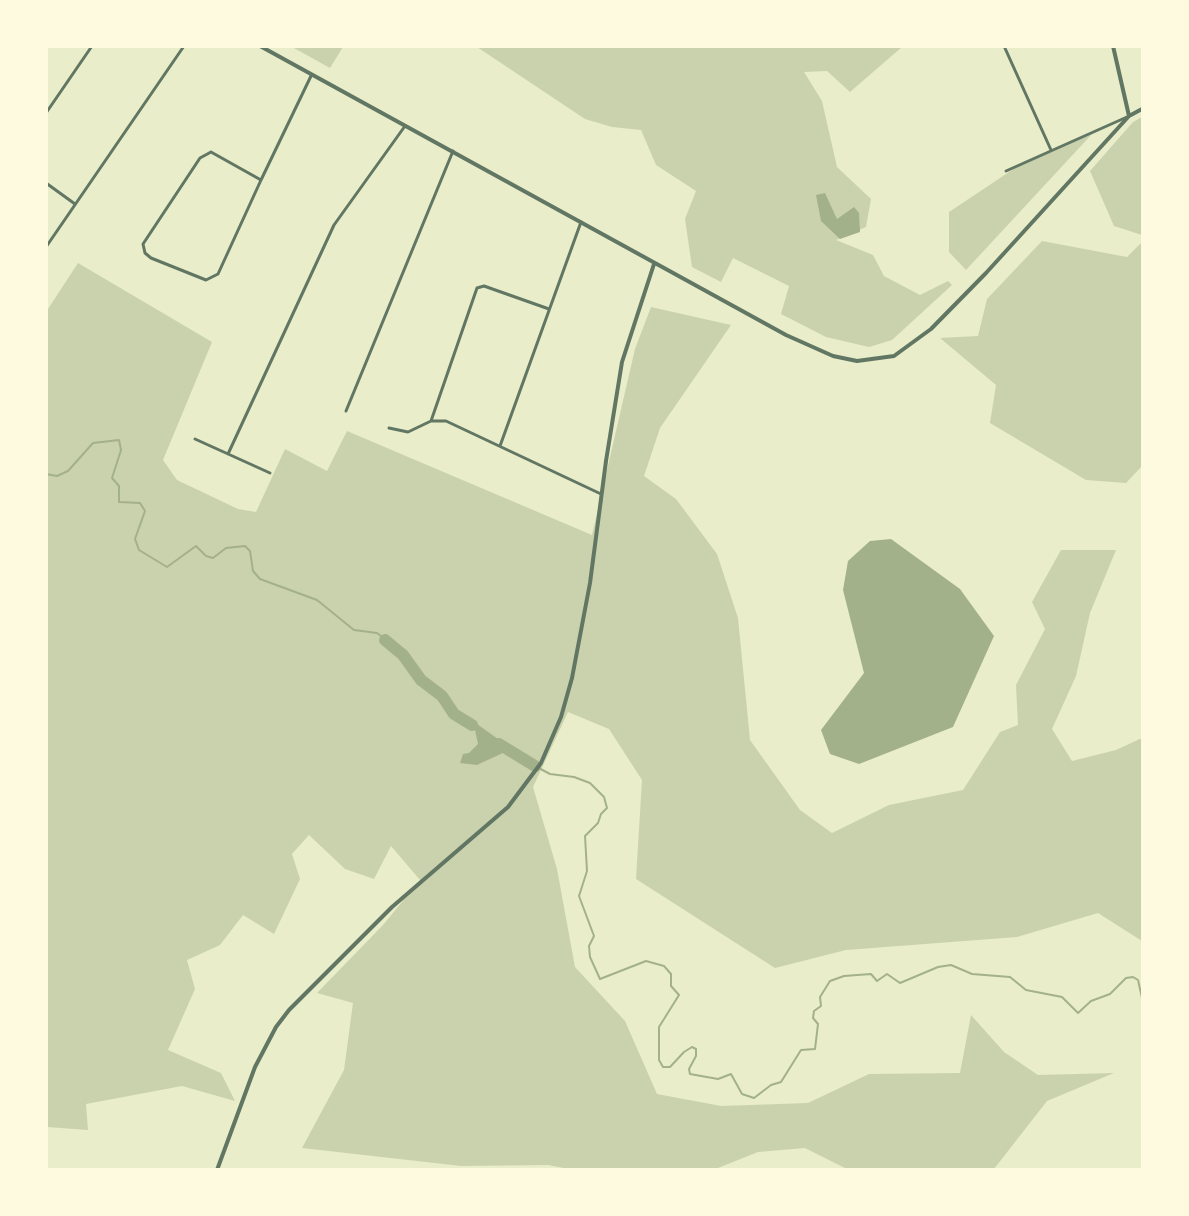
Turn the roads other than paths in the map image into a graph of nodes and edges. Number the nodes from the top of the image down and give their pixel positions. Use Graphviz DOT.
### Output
graph roads {
  1 [pos="92,46"];
  2 [pos="184,46"];
  3 [pos="260,46"];
  4 [pos="1004,46"];
  5 [pos="1113,46"];
  6 [pos="311,76"];
  7 [pos="1143,109"];
  8 [pos="46,113"];
  9 [pos="1129,116"];
  10 [pos="405,126"];
  11 [pos="1051,150"];
  12 [pos="453,151"];
  13 [pos="1006,171"];
  14 [pos="261,180"];
  15 [pos="46,183"];
  16 [pos="75,204"];
  17 [pos="581,222"];
  18 [pos="46,247"];
  19 [pos="654,264"];
  20 [pos="549,309"];
  21 [pos="346,411"];
  22 [pos="431,421"];
  23 [pos="389,428"];
  24 [pos="195,439"];
  25 [pos="500,446"];
  26 [pos="228,454"];
  27 [pos="270,473"];
  28 [pos="601,494"];
  29 [pos="217,1170"];
  1 -- 8 [label="street"];
  2 -- 16 [label="street"];
  3 -- 6 [label="street"];
  4 -- 11 [label="street"];
  5 -- 9 [label="street"];
  6 -- 10 [label="street"];
  6 -- 14 [label="street"];
  7 -- 9 [label="street"];
  9 -- 11 [label="street"];
  9 -- 19 [label="street"];
  10 -- 12 [label="street"];
  10 -- 26 [label="street"];
  11 -- 13 [label="street"];
  12 -- 17 [label="street"];
  12 -- 21 [label="street"];
  14 -- 14 [label="street"];
  15 -- 16 [label="street"];
  16 -- 18 [label="street"];
  17 -- 19 [label="street"];
  17 -- 20 [label="street"];
  19 -- 28 [label="street"];
  20 -- 22 [label="street"];
  20 -- 25 [label="street"];
  22 -- 23 [label="street"];
  22 -- 25 [label="street"];
  24 -- 26 [label="street"];
  25 -- 28 [label="street"];
  26 -- 27 [label="street"];
  28 -- 29 [label="street"];
}
